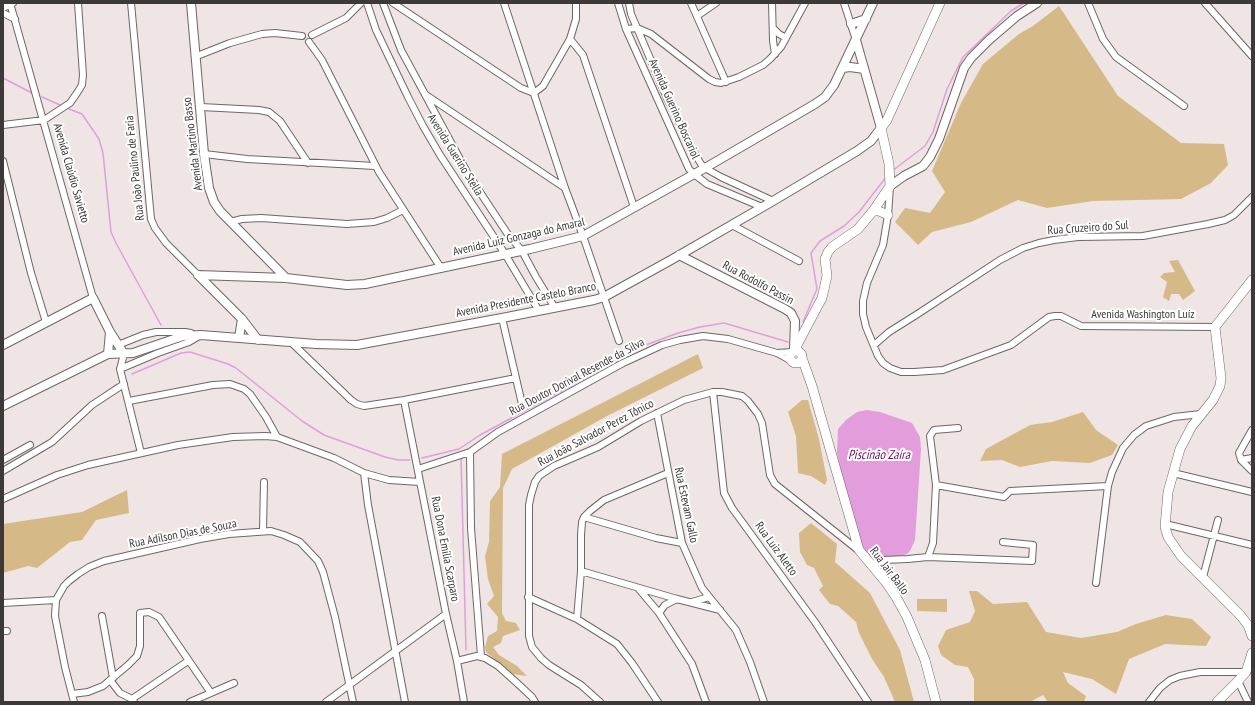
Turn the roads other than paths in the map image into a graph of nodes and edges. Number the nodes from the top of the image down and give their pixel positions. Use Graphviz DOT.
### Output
graph roads {
  1 [pos="78,3"];
  2 [pos="131,3"];
  3 [pos="191,3"];
  4 [pos="361,3"];
  5 [pos="367,3"];
  6 [pos="383,3"];
  7 [pos="393,3"];
  8 [pos="504,3"];
  9 [pos="576,3"];
  10 [pos="618,3"];
  11 [pos="629,3"];
  12 [pos="691,3"];
  13 [pos="716,3"];
  14 [pos="772,3"];
  15 [pos="805,3"];
  16 [pos="844,3"];
  17 [pos="873,3"];
  18 [pos="940,3"];
  19 [pos="1037,3"];
  20 [pos="1088,3"];
  21 [pos="1205,3"];
  22 [pos="11,4"];
  23 [pos="3,8"];
  24 [pos="3,13"];
  25 [pos="696,16"];
  26 [pos="15,19"];
  27 [pos="866,19"];
  28 [pos="851,24"];
  29 [pos="636,28"];
  30 [pos="626,29"];
  31 [pos="774,29"];
  32 [pos="312,35"];
  33 [pos="302,36"];
  34 [pos="786,38"];
  35 [pos="570,39"];
  36 [pos="856,40"];
  37 [pos="310,42"];
  38 [pos="775,54"];
  39 [pos="860,54"];
  40 [pos="197,56"];
  41 [pos="1252,56"];
  42 [pos="842,69"];
  43 [pos="864,69"];
  44 [pos="726,82"];
  45 [pos="534,93"];
  46 [pos="425,95"];
  47 [pos="1184,106"];
  48 [pos="201,107"];
  49 [pos="44,120"];
  50 [pos="3,125"];
  51 [pos="881,128"];
  52 [pos="204,154"];
  53 [pos="3,161"];
  54 [pos="308,163"];
  55 [pos="376,166"];
  56 [pos="705,168"];
  57 [pos="694,174"];
  58 [pos="890,186"];
  59 [pos="565,188"];
  60 [pos="1252,197"];
  61 [pos="774,201"];
  62 [pos="762,207"];
  63 [pos="634,208"];
  64 [pos="403,210"];
  65 [pos="873,211"];
  66 [pos="888,215"];
  67 [pos="230,222"];
  68 [pos="732,225"];
  69 [pos="584,236"];
  70 [pos="522,251"];
  71 [pos="505,254"];
  72 [pos="679,255"];
  73 [pos="799,261"];
  74 [pos="441,268"];
  75 [pos="198,275"];
  76 [pos="226,276"];
  77 [pos="286,278"];
  78 [pos="1252,280"];
  79 [pos="208,286"];
  80 [pos="604,297"];
  81 [pos="93,298"];
  82 [pos="555,308"];
  83 [pos="539,311"];
  84 [pos="502,318"];
  85 [pos="242,319"];
  86 [pos="46,322"];
  87 [pos="1216,327"];
  88 [pos="110,332"];
  89 [pos="201,335"];
  90 [pos="239,338"];
  91 [pos="258,340"];
  92 [pos="619,341"];
  93 [pos="292,343"];
  94 [pos="3,344"];
  95 [pos="118,345"];
  96 [pos="874,345"];
  97 [pos="108,354"];
  98 [pos="124,354"];
  99 [pos="796,356"];
  100 [pos="120,369"];
  101 [pos="516,378"];
  102 [pos="124,384"];
  103 [pos="713,392"];
  104 [pos="404,400"];
  105 [pos="129,401"];
  106 [pos="522,404"];
  107 [pos="3,406"];
  108 [pos="657,413"];
  109 [pos="1201,414"];
  110 [pos="958,428"];
  111 [pos="1252,430"];
  112 [pos="278,437"];
  113 [pos="30,445"];
  114 [pos="470,452"];
  115 [pos="140,453"];
  116 [pos="1252,458"];
  117 [pos="3,460"];
  118 [pos="1241,460"];
  119 [pos="418,468"];
  120 [pos="3,471"];
  121 [pos="1252,471"];
  122 [pos="364,473"];
  123 [pos="668,473"];
  124 [pos="1173,473"];
  125 [pos="264,482"];
  126 [pos="420,482"];
  127 [pos="936,485"];
  128 [pos="1108,486"];
  129 [pos="1252,492"];
  130 [pos="3,499"];
  131 [pos="584,517"];
  132 [pos="1218,520"];
  133 [pos="1165,524"];
  134 [pos="263,531"];
  135 [pos="1214,535"];
  136 [pos="682,542"];
  137 [pos="1003,542"];
  138 [pos="1252,545"];
  139 [pos="859,550"];
  140 [pos="928,557"];
  141 [pos="872,565"];
  142 [pos="581,571"];
  143 [pos="1203,577"];
  144 [pos="1096,583"];
  145 [pos="638,588"];
  146 [pos="528,597"];
  147 [pos="709,597"];
  148 [pos="56,600"];
  149 [pos="677,600"];
  150 [pos="690,602"];
  151 [pos="3,604"];
  152 [pos="721,611"];
  153 [pos="659,613"];
  154 [pos="446,614"];
  155 [pos="102,616"];
  156 [pos="577,619"];
  157 [pos="1252,636"];
  158 [pos="396,651"];
  159 [pos="1252,653"];
  160 [pos="481,656"];
  161 [pos="188,661"];
  162 [pos="457,661"];
  163 [pos="1246,672"];
  164 [pos="112,679"];
  165 [pos="1238,682"];
  166 [pos="234,683"];
  167 [pos="349,684"];
  168 [pos="211,693"];
  169 [pos="72,694"];
  170 [pos="133,700"];
  171 [pos="74,702"];
  172 [pos="190,702"];
  173 [pos="326,702"];
  174 [pos="353,702"];
  175 [pos="405,702"];
  176 [pos="464,702"];
  177 [pos="535,702"];
  178 [pos="600,702"];
  179 [pos="658,702"];
  180 [pos="706,702"];
  181 [pos="764,702"];
  182 [pos="868,702"];
  183 [pos="936,702"];
  184 [pos="1149,702"];
  185 [pos="1217,702"];
  186 [pos="1248,702"];
  1 -- 49 [label="street"];
  2 -- 75 [label="street, Rua João Paulino de Faria"];
  3 -- 40 [label="street, Avenida Martino Basso"];
  4 -- 32 [label="street"];
  5 -- 71 [label="street, Avenida Guerino Stella"];
  6 -- 46 [label="street, Avenida Guerino Stella"];
  7 -- 45 [label="street"];
  8 -- 45 [label="street"];
  9 -- 35 [label="street"];
  10 -- 30 [label="street, Avenida Guerino Boscariol"];
  11 -- 29 [label="street, Avenida Guerino Boscariol"];
  12 -- 25 [label="street"];
  13 -- 25 [label="street"];
  14 -- 31 [label="street"];
  15 -- 34 [label="street"];
  16 -- 28 [label="street"];
  17 -- 27 [label="street, Avenida Luiz Gonzaga do Amaral"];
  18 -- 51 [label="main road, Avenida Presidente Castelo Branco"];
  19 -- 58 [label="street"];
  20 -- 47 [label="street"];
  21 -- 41 [label="street"];
  22 -- 23 [label="street"];
  22 -- 26 [label="street, Avenida Claúdio Savietto"];
  24 -- 26 [label="street"];
  25 -- 44 [label="street"];
  26 -- 49 [label="street, Avenida Claúdio Savietto"];
  27 -- 28 [label="street"];
  27 -- 36 [label="street, Avenida Luiz Gonzaga do Amaral"];
  28 -- 36 [label="street"];
  29 -- 30 [label="street"];
  29 -- 44 [label="street"];
  29 -- 56 [label="street, Avenida Guerino Boscariol"];
  30 -- 57 [label="street, Avenida Guerino Boscariol"];
  31 -- 34 [label="street"];
  31 -- 38 [label="street"];
  32 -- 33 [label="street"];
  32 -- 37 [label="street"];
  33 -- 37 [label="street"];
  33 -- 40 [label="street"];
  34 -- 38 [label="street"];
  35 -- 45 [label="street"];
  35 -- 63 [label="street"];
  36 -- 39 [label="street"];
  36 -- 42 [label="street, Avenida Luiz Gonzaga do Amaral"];
  37 -- 55 [label="street"];
  38 -- 44 [label="street"];
  39 -- 42 [label="street, Avenida Luiz Gonzaga do Amaral"];
  39 -- 43 [label="street"];
  40 -- 48 [label="street, Avenida Martino Basso"];
  42 -- 43 [label="street"];
  42 -- 56 [label="street, Avenida Luiz Gonzaga do Amaral"];
  43 -- 51 [label="street"];
  45 -- 59 [label="street"];
  46 -- 59 [label="street"];
  46 -- 70 [label="street, Avenida Guerino Stella"];
  48 -- 52 [label="street, Avenida Martino Basso"];
  48 -- 54 [label="street"];
  49 -- 50 [label="street"];
  49 -- 81 [label="street, Avenida Claúdio Savietto"];
  51 -- 58 [label="main road"];
  51 -- 61 [label="street, Avenida Presidente Castelo Branco"];
  52 -- 54 [label="street"];
  52 -- 67 [label="street, Avenida Martino Basso"];
  53 -- 86 [label="street"];
  54 -- 55 [label="street"];
  55 -- 64 [label="street"];
  56 -- 57 [label="street, Avenida Luiz Gonzaga do Amaral"];
  56 -- 61 [label="street, Avenida Guerino Boscariol"];
  57 -- 62 [label="street, Avenida Guerino Boscariol"];
  57 -- 63 [label="street, Avenida Luiz Gonzaga do Amaral"];
  58 -- 65 [label="main road"];
  58 -- 66 [label="street"];
  59 -- 69 [label="street"];
  60 -- 96 [label="street, Rua Cruzeiro do Sul"];
  61 -- 62 [label="street, Avenida Presidente Castelo Branco"];
  62 -- 68 [label="street, Avenida Presidente Castelo Branco"];
  63 -- 69 [label="street, Avenida Luiz Gonzaga do Amaral"];
  64 -- 67 [label="street"];
  64 -- 74 [label="street"];
  65 -- 66 [label="main road"];
  65 -- 99 [label="main road"];
  66 -- 96 [label="street"];
  67 -- 77 [label="street, Avenida Martino Basso"];
  68 -- 72 [label="street, Avenida Presidente Castelo Branco"];
  68 -- 73 [label="street"];
  69 -- 70 [label="street, Avenida Luiz Gonzaga do Amaral"];
  69 -- 80 [label="street"];
  70 -- 71 [label="street, Avenida Luiz Gonzaga do Amaral"];
  70 -- 82 [label="street, Avenida Guerino Stella"];
  71 -- 74 [label="street, Avenida Luiz Gonzaga do Amaral"];
  71 -- 83 [label="street, Avenida Guerino Stella"];
  72 -- 80 [label="street, Avenida Presidente Castelo Branco"];
  72 -- 99 [label="street, Rua Rodolfo Passin"];
  74 -- 77 [label="street, Avenida Luiz Gonzaga do Amaral"];
  75 -- 76 [label="street, Avenida Luiz Gonzaga do Amaral"];
  75 -- 79 [label="street, Rua João Paulino de Faria"];
  76 -- 77 [label="street, Avenida Luiz Gonzaga do Amaral"];
  76 -- 79 [label="street"];
  78 -- 87 [label="main road"];
  79 -- 85 [label="street, Rua João Paulino de Faria"];
  80 -- 82 [label="street, Avenida Presidente Castelo Branco"];
  80 -- 92 [label="street"];
  81 -- 86 [label="street"];
  81 -- 88 [label="street, Avenida Claúdio Savietto"];
  82 -- 83 [label="street, Avenida Presidente Castelo Branco"];
  83 -- 84 [label="street, Avenida Presidente Castelo Branco"];
  84 -- 93 [label="street, Avenida Presidente Castelo Branco"];
  84 -- 101 [label="street"];
  85 -- 90 [label="street"];
  85 -- 91 [label="street, Rua João Paulino de Faria"];
  86 -- 94 [label="street"];
  87 -- 96 [label="street, Avenida Washington Luíz"];
  87 -- 109 [label="main road"];
  88 -- 95 [label="street, Avenida Claúdio Savietto"];
  88 -- 97 [label="street"];
  89 -- 90 [label="street, Avenida Presidente Castelo Branco"];
  89 -- 95 [label="street, Avenida Presidente Castelo Branco"];
  89 -- 98 [label="street, Avenida Presidente Castelo Branco"];
  89 -- 100 [label="street"];
  90 -- 91 [label="street, Avenida Presidente Castelo Branco"];
  91 -- 93 [label="street, Avenida Presidente Castelo Branco"];
  93 -- 104 [label="street"];
  95 -- 98 [label="street, Avenida Claúdio Savietto"];
  97 -- 98 [label="street, Avenida Presidente Castelo Branco"];
  97 -- 107 [label="street, Avenida Presidente Castelo Branco"];
  98 -- 100 [label="street"];
  99 -- 114 [label="street, Rua Doutor Dorival Resende da Silva"];
  99 -- 139 [label="main road, Rua Jair Ballo"];
  100 -- 102 [label="street"];
  101 -- 104 [label="street"];
  101 -- 106 [label="street"];
  102 -- 105 [label="street"];
  102 -- 120 [label="street"];
  103 -- 108 [label="street, Rua João Salvador Perez Tônico"];
  103 -- 139 [label="street, Rua João Salvador Perez Tônico"];
  103 -- 182 [label="street, Rua Luiz Aletto"];
  104 -- 119 [label="street, Rua Dona Emília Scarparo"];
  105 -- 112 [label="street"];
  105 -- 115 [label="street"];
  108 -- 123 [label="street, Rua Estevam Gallo"];
  108 -- 146 [label="street, Rua João Salvador Perez Tônico"];
  109 -- 124 [label="main road"];
  109 -- 128 [label="street"];
  110 -- 127 [label="street"];
  111 -- 118 [label="street"];
  112 -- 115 [label="street"];
  112 -- 122 [label="street"];
  113 -- 117 [label="street"];
  114 -- 119 [label="street, Rua Doutor Dorival Resende da Silva"];
  114 -- 160 [label="street"];
  115 -- 130 [label="street"];
  116 -- 118 [label="street"];
  118 -- 121 [label="street"];
  119 -- 126 [label="street, Rua Dona Emília Scarparo"];
  122 -- 126 [label="street"];
  122 -- 158 [label="street"];
  123 -- 131 [label="street"];
  123 -- 136 [label="street, Rua Estevam Gallo"];
  124 -- 129 [label="street"];
  124 -- 133 [label="main road"];
  125 -- 134 [label="street"];
  126 -- 154 [label="street, Rua Dona Emília Scarparo"];
  127 -- 128 [label="street"];
  127 -- 140 [label="street"];
  128 -- 144 [label="street"];
  131 -- 136 [label="street"];
  131 -- 142 [label="street"];
  132 -- 135 [label="street"];
  133 -- 135 [label="street"];
  133 -- 143 [label="main road"];
  134 -- 148 [label="street, Rua Adílson Dias de Souza"];
  134 -- 167 [label="street, Rua Adílson Dias de Souza"];
  135 -- 138 [label="street"];
  135 -- 143 [label="street"];
  136 -- 147 [label="street, Rua Estevam Gallo"];
  137 -- 140 [label="street"];
  139 -- 141 [label="main road, Rua Jair Ballo"];
  140 -- 141 [label="street"];
  141 -- 183 [label="main road, Rua Jair Ballo"];
  142 -- 145 [label="street"];
  142 -- 156 [label="street"];
  143 -- 157 [label="main road"];
  145 -- 149 [label="street"];
  145 -- 153 [label="street"];
  146 -- 156 [label="street"];
  146 -- 178 [label="street, Rua João Salvador Perez Tônico"];
  147 -- 150 [label="street"];
  147 -- 152 [label="street, Rua Estevam Gallo"];
  148 -- 151 [label="street"];
  148 -- 169 [label="street"];
  149 -- 150 [label="street"];
  149 -- 153 [label="street"];
  150 -- 152 [label="street"];
  152 -- 181 [label="street, Rua Estevam Gallo"];
  153 -- 180 [label="street"];
  154 -- 158 [label="street"];
  154 -- 162 [label="street, Rua Dona Emília Scarparo"];
  155 -- 164 [label="street"];
  156 -- 179 [label="street"];
  158 -- 167 [label="street"];
  158 -- 175 [label="street"];
  159 -- 163 [label="main road"];
  160 -- 162 [label="street"];
  160 -- 177 [label="street"];
  161 -- 164 [label="street"];
  161 -- 168 [label="street"];
  161 -- 170 [label="street"];
  162 -- 176 [label="street, Rua Dona Emília Scarparo"];
  163 -- 165 [label="main road"];
  163 -- 184 [label="street"];
  164 -- 169 [label="street"];
  164 -- 170 [label="street"];
  165 -- 185 [label="main road"];
  165 -- 186 [label="street"];
  166 -- 168 [label="street"];
  167 -- 173 [label="street"];
  167 -- 174 [label="street, Rua Adílson Dias de Souza"];
  168 -- 172 [label="street"];
  169 -- 171 [label="street"];
}
